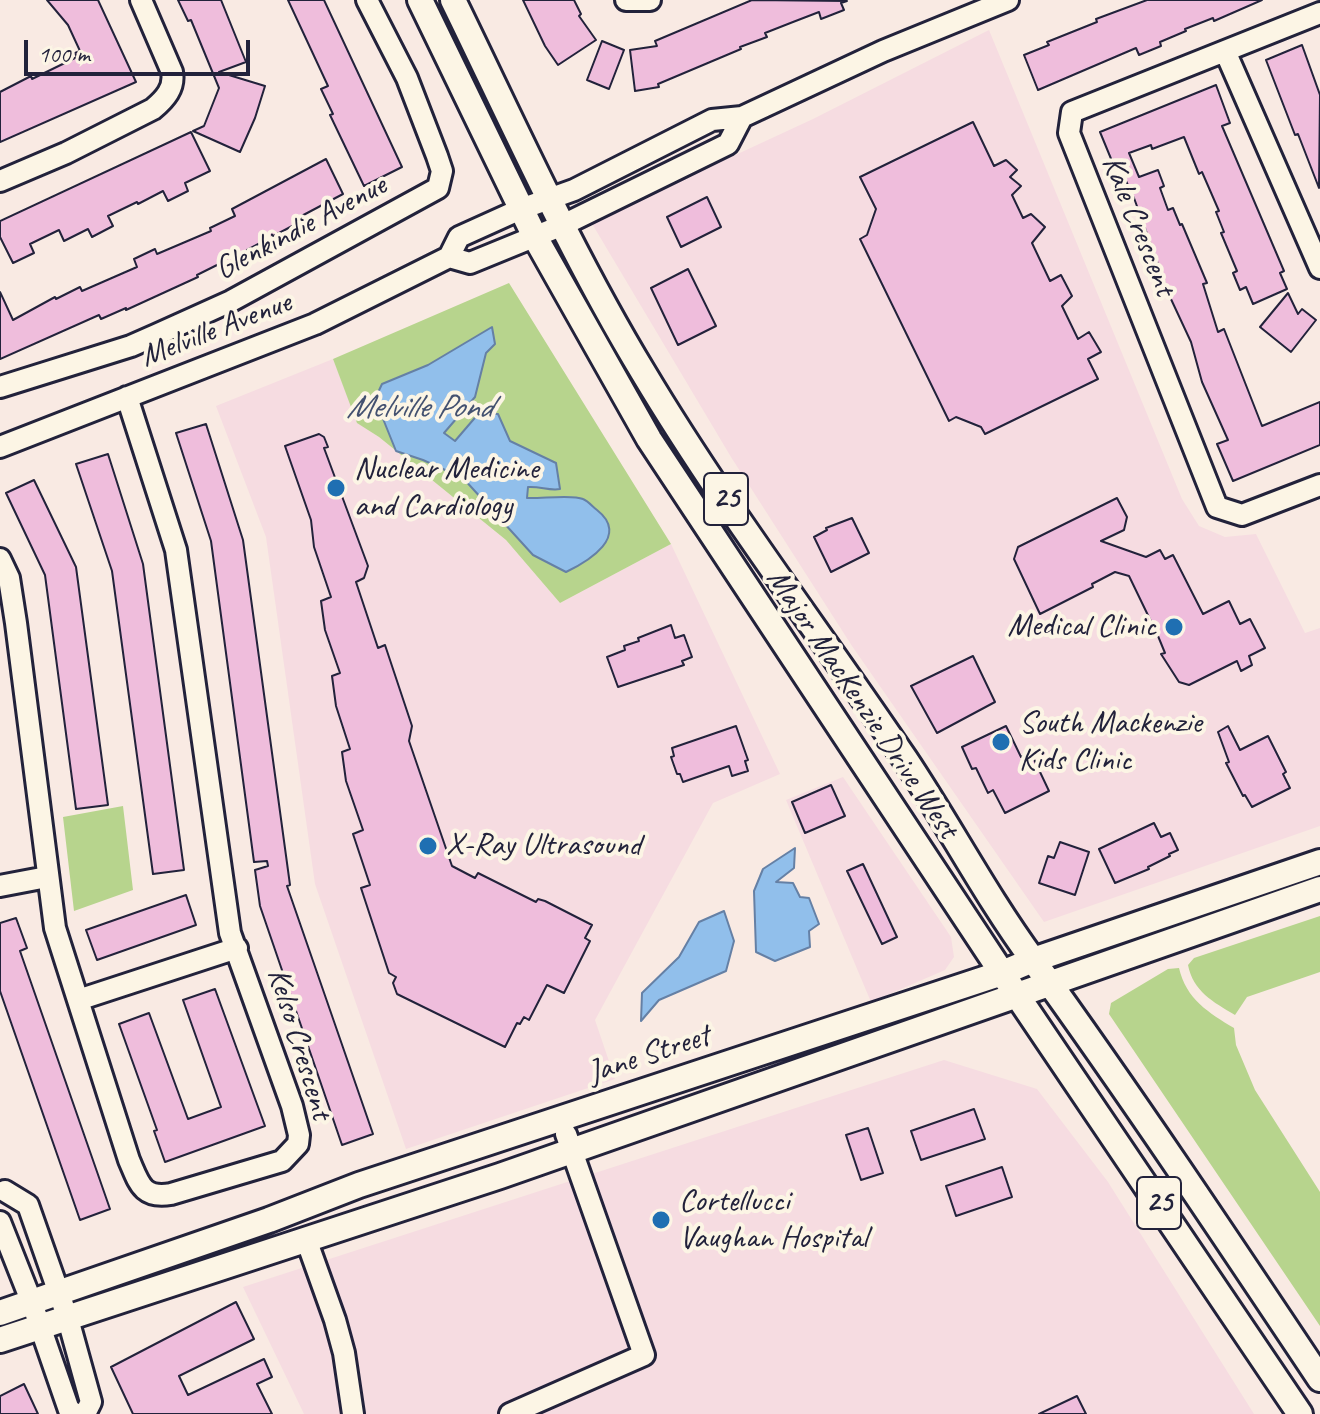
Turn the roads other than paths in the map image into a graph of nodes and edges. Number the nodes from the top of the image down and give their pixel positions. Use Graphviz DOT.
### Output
graph roads {
  1 [pos="141,0"];
  2 [pos="367,0"];
  3 [pos="420,0"];
  4 [pos="453,0"];
  5 [pos="626,0"];
  6 [pos="650,0"];
  7 [pos="1008,0"];
  8 [pos="1320,13"];
  9 [pos="1225,51"];
  10 [pos="742,117"];
  11 [pos="0,181"];
  12 [pos="549,200"];
  13 [pos="521,209"];
  14 [pos="563,225"];
  15 [pos="535,237"];
  16 [pos="449,257"];
  17 [pos="1320,268"];
  18 [pos="0,387"];
  19 [pos="127,397"];
  20 [pos="0,447"];
  21 [pos="1320,485"];
  22 [pos="0,559"];
  23 [pos="1320,862"];
  24 [pos="47,877"];
  25 [pos="0,886"];
  26 [pos="1320,889"];
  27 [pos="237,948"];
  28 [pos="1033,960"];
  29 [pos="1002,973"];
  30 [pos="1051,984"];
  31 [pos="1016,994"];
  32 [pos="78,1000"];
  33 [pos="569,1142"];
  34 [pos="2,1192"];
  35 [pos="0,1222"];
  36 [pos="306,1239"];
  37 [pos="59,1293"];
  38 [pos="32,1303"];
  39 [pos="0,1313"];
  40 [pos="68,1319"];
  41 [pos="40,1327"];
  42 [pos="0,1340"];
  43 [pos="1320,1379"];
  44 [pos="76,1414"];
  45 [pos="85,1414"];
  46 [pos="353,1414"];
  47 [pos="510,1414"];
  48 [pos="1300,1414"];
  1 -- 11 [label="street"];
  2 -- 18 [label="street, Glenkindie Avenue"];
  3 -- 13 [label="main road, Major MacKenzie Drive West / 25"];
  4 -- 12 [label="main road, Major MacKenzie Drive West / 25"];
  5 -- 6 [label="street"];
  7 -- 10 [label="street, Melville Avenue"];
  8 -- 9 [label="street, Kale Crescent"];
  9 -- 17 [label="street"];
  9 -- 21 [label="street, Kale Crescent"];
  10 -- 12 [label="street, Melville Avenue"];
  10 -- 14 [label="street, Melville Avenue"];
  12 -- 13 [label="street, Melville Avenue"];
  12 -- 14 [label="main road, Major MacKenzie Drive West / 25"];
  13 -- 15 [label="main road, Major MacKenzie Drive West / 25"];
  13 -- 16 [label="street, Melville Avenue"];
  14 -- 15 [label="street, Melville Avenue"];
  14 -- 28 [label="main road, Major MacKenzie Drive West / 25"];
  15 -- 16 [label="street, Melville Avenue"];
  15 -- 29 [label="main road, Major MacKenzie Drive West / 25"];
  16 -- 19 [label="street, Melville Avenue"];
  19 -- 20 [label="street, Melville Avenue"];
  19 -- 27 [label="street, Kelso Crescent"];
  22 -- 24 [label="street, Kelso Crescent"];
  23 -- 28 [label="main road, Jane Street"];
  24 -- 25 [label="street"];
  24 -- 32 [label="street, Kelso Crescent"];
  26 -- 30 [label="main road, Jane Street"];
  27 -- 32 [label="street"];
  27 -- 32 [label="street, Kelso Crescent"];
  28 -- 29 [label="main road, Jane Street"];
  28 -- 30 [label="main road, Major MacKenzie Drive West / 25"];
  29 -- 31 [label="main road, Major MacKenzie Drive West / 25"];
  29 -- 37 [label="main road, Jane Street"];
  30 -- 31 [label="main road, Jane Street"];
  30 -- 43 [label="main road, Major MacKenzie Drive West / 25"];
  31 -- 33 [label="main road, Jane Street"];
  31 -- 48 [label="main road, Major MacKenzie Drive West / 25"];
  33 -- 36 [label="main road, Jane Street"];
  33 -- 47 [label="street"];
  34 -- 37 [label="street"];
  35 -- 38 [label="street"];
  36 -- 40 [label="main road, Jane Street"];
  36 -- 46 [label="street"];
  37 -- 38 [label="main road, Jane Street"];
  37 -- 40 [label="street"];
  38 -- 39 [label="main road, Jane Street"];
  38 -- 41 [label="street"];
  40 -- 41 [label="main road, Jane Street"];
  40 -- 45 [label="street"];
  41 -- 42 [label="main road, Jane Street"];
  41 -- 44 [label="street"];
}
